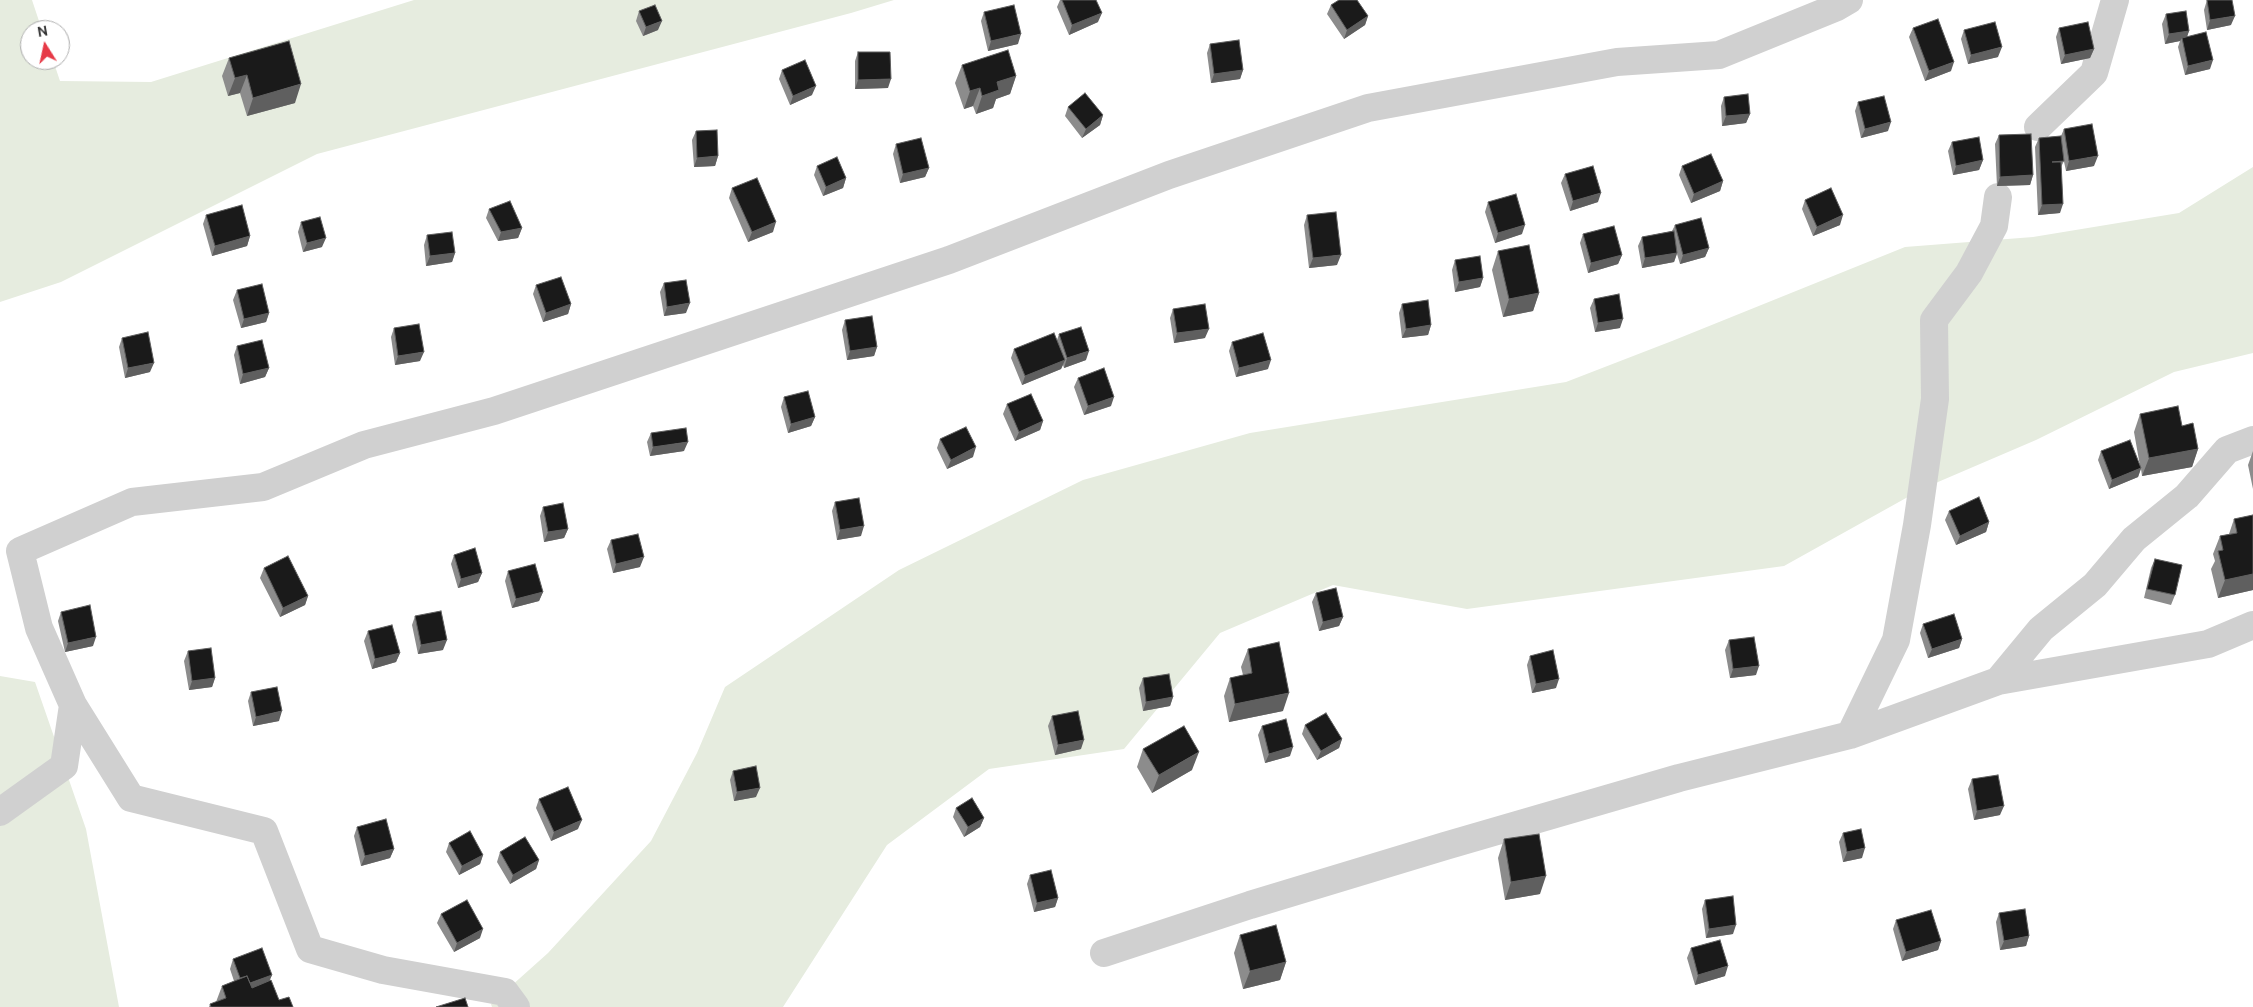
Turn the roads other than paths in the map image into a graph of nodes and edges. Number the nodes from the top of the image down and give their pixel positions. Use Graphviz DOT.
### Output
graph roads {
  1 [pos="1849,0"];
  2 [pos="2115,0"];
  3 [pos="2038,127"];
  4 [pos="1998,197"];
  5 [pos="2253,440"];
  6 [pos="10,553"];
  7 [pos="2253,625"];
  8 [pos="1998,682"];
  9 [pos="73,706"];
  10 [pos="1850,735"];
  11 [pos="0,812"];
  12 [pos="1104,953"];
  13 [pos="516,1007"];
  1 -- 6 [label="street"];
  2 -- 3 [label="street"];
  4 -- 10 [label="street"];
  5 -- 8 [label="street"];
  6 -- 9 [label="street"];
  7 -- 8 [label="street"];
  8 -- 10 [label="street"];
  9 -- 11 [label="street"];
  9 -- 13 [label="street"];
  10 -- 12 [label="street"];
}
